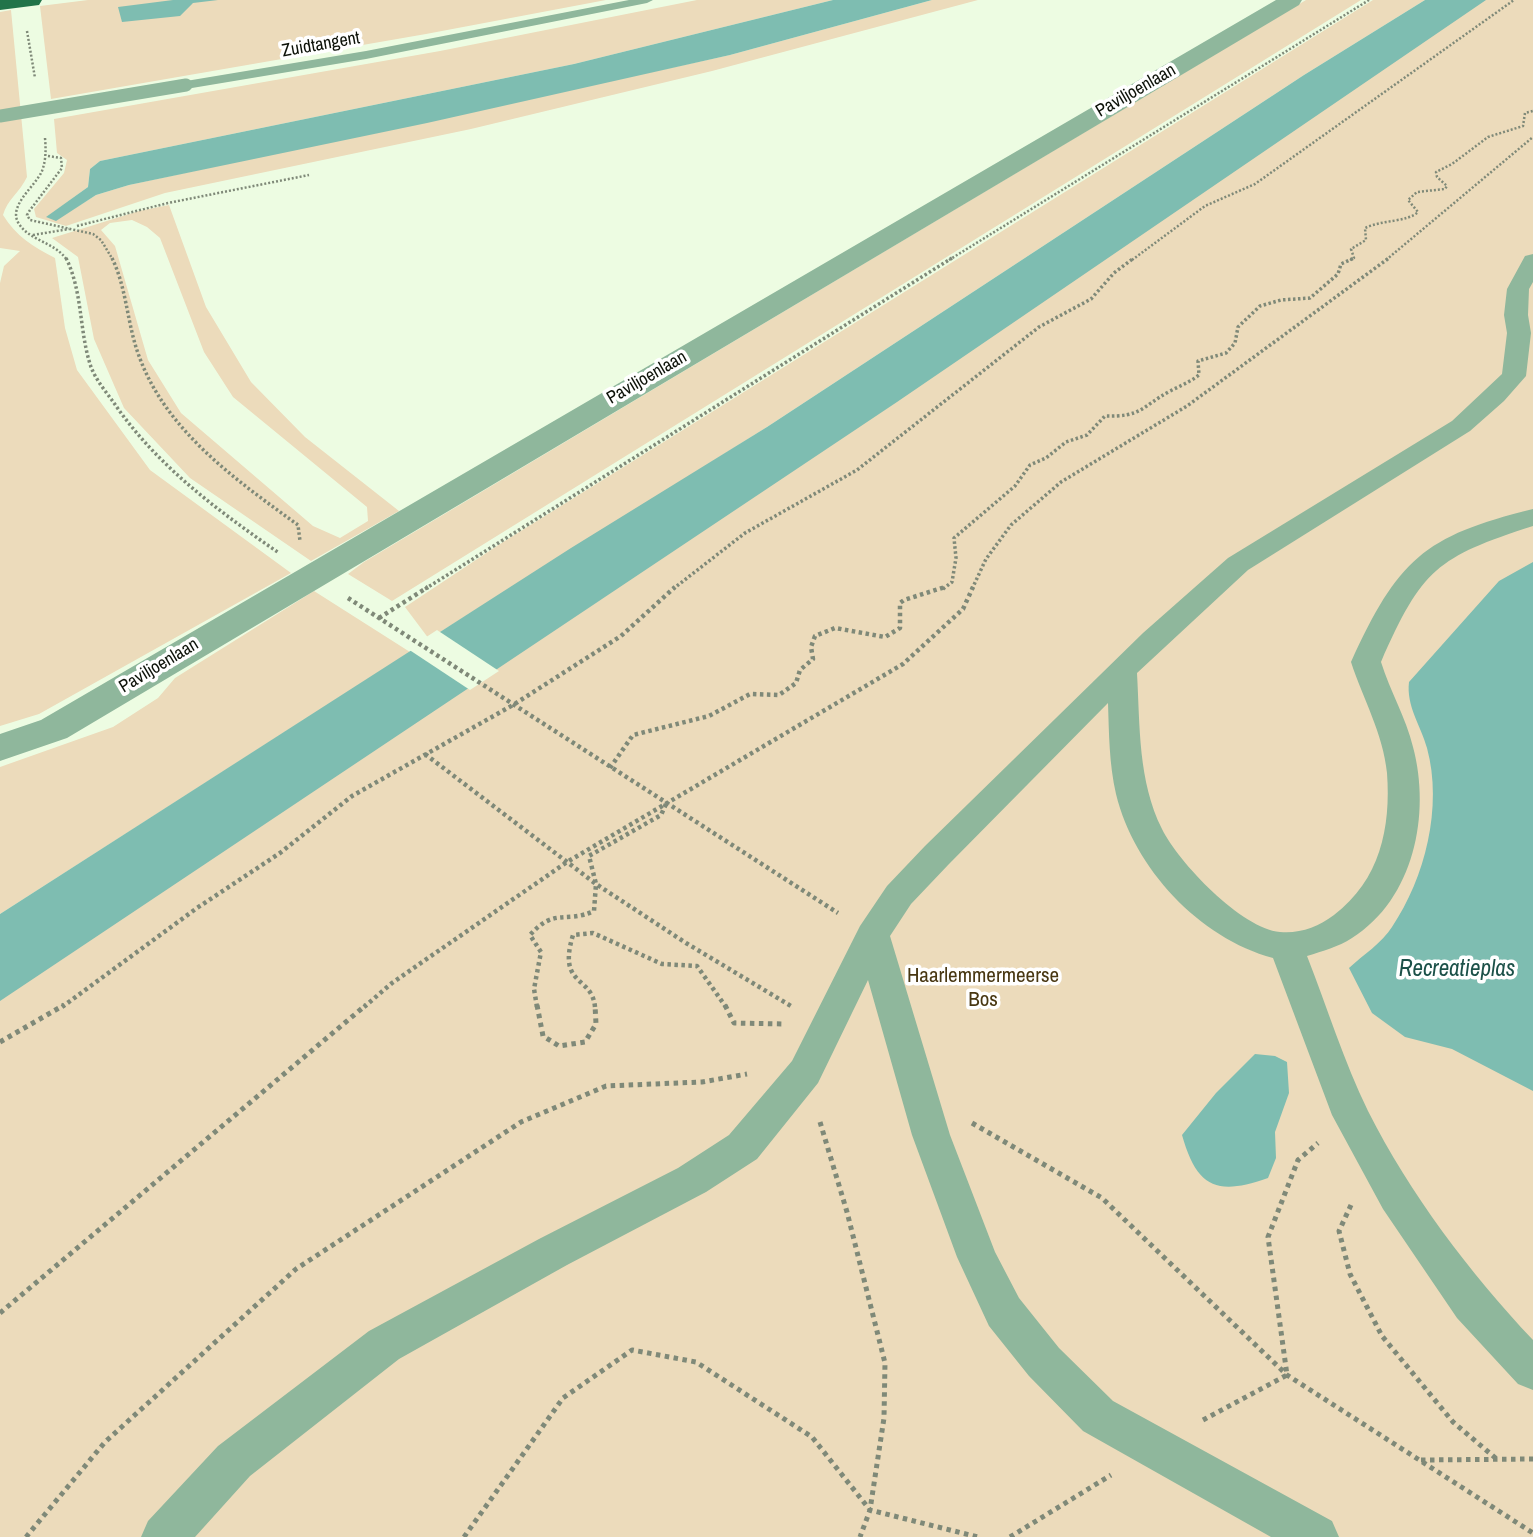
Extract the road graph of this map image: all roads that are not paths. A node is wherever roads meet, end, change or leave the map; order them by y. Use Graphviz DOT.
graph roads {
  1 [pos="31,0"];
  2 [pos="647,0"];
  3 [pos="1291,0"];
  4 [pos="0,4"];
  5 [pos="0,116"];
  6 [pos="1533,261"];
  7 [pos="1533,517"];
  8 [pos="1122,672"];
  9 [pos="0,748"];
  10 [pos="872,935"];
  11 [pos="1286,946"];
  12 [pos="1533,1370"];
  13 [pos="164,1537"];
  14 [pos="1316,1537"];
  1 -- 4 [label="highway"];
  2 -- 5 [label="lane, Zuidtangent, bridge"];
  3 -- 9 [label="street, Paviljoenlaan"];
  6 -- 8 [label="street"];
  7 -- 11 [label="street"];
  8 -- 10 [label="street"];
  8 -- 11 [label="street"];
  10 -- 13 [label="street"];
  10 -- 14 [label="street"];
  11 -- 12 [label="street"];
}
